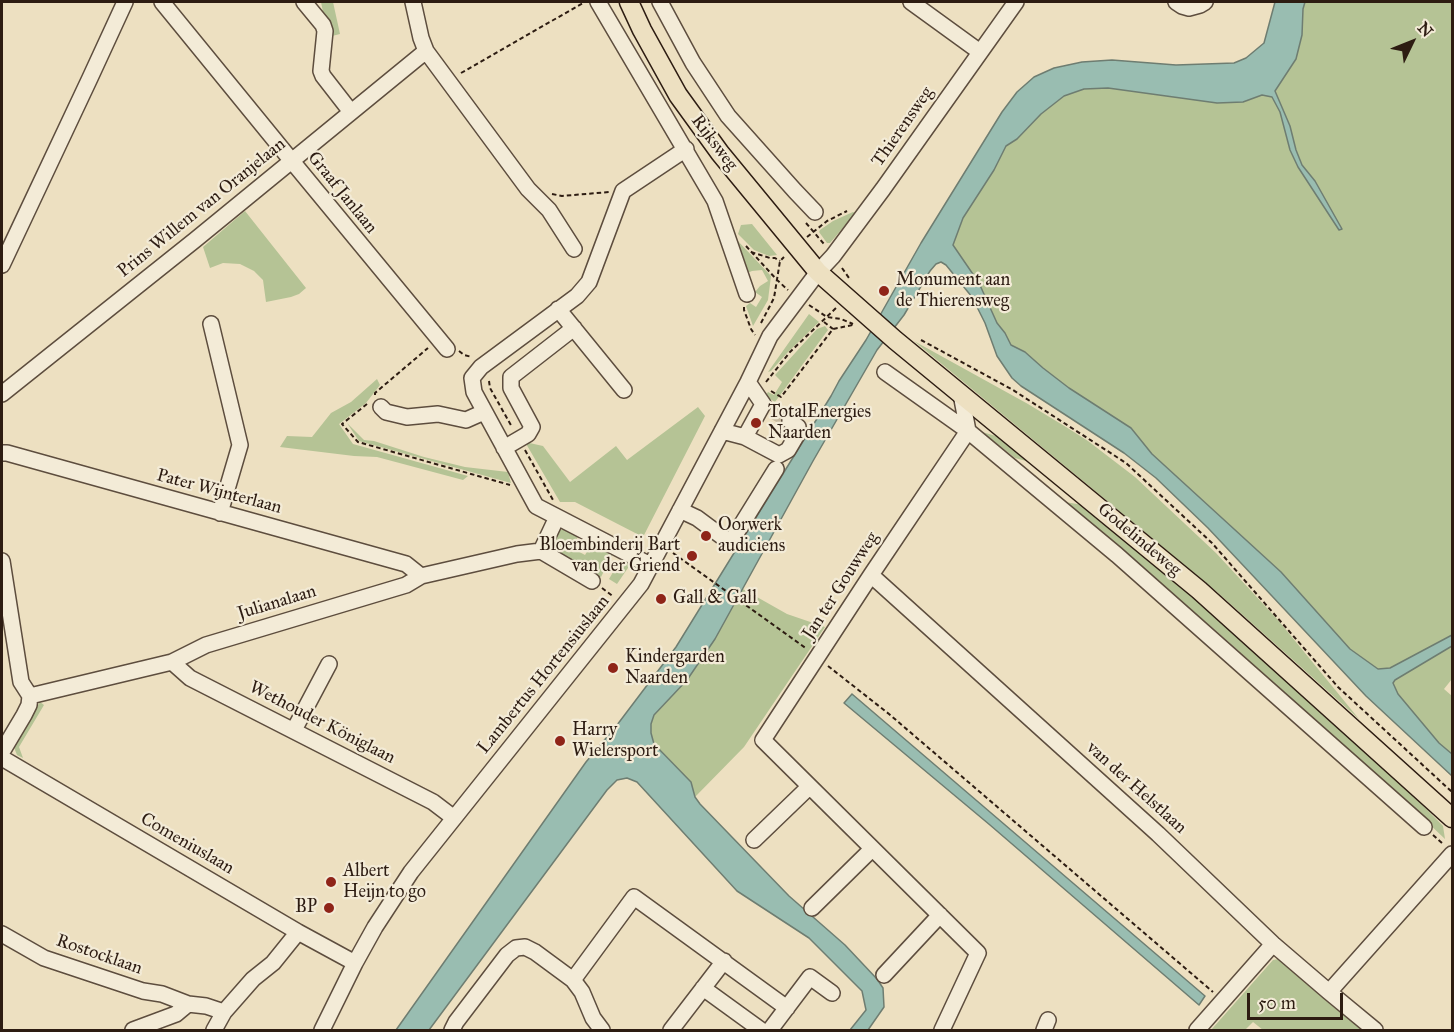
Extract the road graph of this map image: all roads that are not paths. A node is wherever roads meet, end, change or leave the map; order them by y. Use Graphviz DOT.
graph roads {
  1 [pos="125,2"];
  2 [pos="162,2"];
  3 [pos="304,2"];
  4 [pos="413,2"];
  5 [pos="598,2"];
  6 [pos="629,2"];
  7 [pos="660,2"];
  8 [pos="911,2"];
  9 [pos="1016,2"];
  10 [pos="1176,2"];
  11 [pos="1205,2"];
  12 [pos="426,51"];
  13 [pos="980,52"];
  14 [pos="351,112"];
  15 [pos="686,149"];
  16 [pos="291,160"];
  17 [pos="815,212"];
  18 [pos="574,249"];
  19 [pos="2,265"];
  20 [pos="818,272"];
  21 [pos="747,294"];
  22 [pos="558,309"];
  23 [pos="211,324"];
  24 [pos="574,328"];
  25 [pos="448,351"];
  26 [pos="885,372"];
  27 [pos="756,384"];
  28 [pos="624,390"];
  29 [pos="2,394"];
  30 [pos="961,394"];
  31 [pos="381,406"];
  32 [pos="484,412"];
  33 [pos="790,422"];
  34 [pos="722,431"];
  35 [pos="968,431"];
  36 [pos="745,437"];
  37 [pos="504,448"];
  38 [pos="2,453"];
  39 [pos="777,462"];
  40 [pos="680,510"];
  41 [pos="220,513"];
  42 [pos="557,517"];
  43 [pos="541,551"];
  44 [pos="2,561"];
  45 [pos="652,566"];
  46 [pos="871,575"];
  47 [pos="421,576"];
  48 [pos="592,581"];
  49 [pos="172,662"];
  50 [pos="329,664"];
  51 [pos="30,696"];
  52 [pos="294,730"];
  53 [pos="2,752"];
  54 [pos="2,758"];
  55 [pos="809,787"];
  56 [pos="454,818"];
  57 [pos="1452,818"];
  58 [pos="1424,827"];
  59 [pos="754,840"];
  60 [pos="872,849"];
  61 [pos="1449,850"];
  62 [pos="812,908"];
  63 [pos="940,915"];
  64 [pos="297,932"];
  65 [pos="2,934"];
  66 [pos="1273,944"];
  67 [pos="724,961"];
  68 [pos="355,963"];
  69 [pos="884,975"];
  70 [pos="573,980"];
  71 [pos="703,988"];
  72 [pos="832,993"];
  73 [pos="1329,993"];
  74 [pos="781,1003"];
  75 [pos="188,1004"];
  76 [pos="224,1012"];
  77 [pos="133,1030"];
  78 [pos="214,1030"];
  79 [pos="322,1030"];
  80 [pos="452,1030"];
  81 [pos="602,1030"];
  82 [pos="671,1030"];
  83 [pos="761,1030"];
  84 [pos="770,1030"];
  85 [pos="942,1030"];
  86 [pos="1197,1030"];
  87 [pos="1375,1030"];
  1 -- 19 [label="street"];
  2 -- 16 [label="street, Graaf Janlaan"];
  3 -- 14 [label="street"];
  4 -- 12 [label="street"];
  5 -- 15 [label="street, Rijksweg"];
  6 -- 20 [label="main road, Rijksweg"];
  7 -- 17 [label="street, Rijksweg"];
  8 -- 13 [label="street"];
  9 -- 13 [label="street, Thierensweg"];
  10 -- 11 [label="street"];
  12 -- 14 [label="street, Prins Willem van Oranjelaan"];
  12 -- 18 [label="street"];
  13 -- 20 [label="street, Thierensweg"];
  14 -- 16 [label="street, Prins Willem van Oranjelaan"];
  15 -- 21 [label="street, Rijksweg"];
  15 -- 22 [label="street"];
  16 -- 25 [label="street, Graaf Janlaan"];
  16 -- 29 [label="street, Prins Willem van Oranjelaan"];
  20 -- 27 [label="street, Lambertus Hortensiuslaan"];
  20 -- 30 [label="main road, Godelindeweg"];
  22 -- 24 [label="street"];
  22 -- 32 [label="street"];
  23 -- 41 [label="street"];
  24 -- 28 [label="street"];
  24 -- 37 [label="street"];
  26 -- 35 [label="street, Godelindeweg"];
  27 -- 34 [label="street, Lambertus Hortensiuslaan"];
  27 -- 36 [label="street"];
  30 -- 35 [label="street"];
  30 -- 57 [label="main road, Godelindeweg"];
  31 -- 32 [label="street"];
  32 -- 37 [label="street"];
  33 -- 39 [label="street"];
  34 -- 36 [label="street"];
  34 -- 40 [label="street, Lambertus Hortensiuslaan"];
  35 -- 46 [label="street, Jan ter Gouwweg"];
  35 -- 58 [label="street, Godelindeweg"];
  36 -- 39 [label="street"];
  37 -- 42 [label="street"];
  38 -- 41 [label="street, Pater Wijnterlaan"];
  39 -- 40 [label="street"];
  40 -- 45 [label="street, Lambertus Hortensiuslaan"];
  41 -- 47 [label="street, Pater Wijnterlaan"];
  42 -- 43 [label="street"];
  42 -- 45 [label="street"];
  43 -- 47 [label="street, Julianalaan"];
  43 -- 48 [label="street"];
  44 -- 51 [label="street"];
  45 -- 56 [label="street, Lambertus Hortensiuslaan"];
  46 -- 55 [label="street, Jan ter Gouwweg"];
  46 -- 66 [label="street, van der Helstlaan"];
  47 -- 49 [label="street, Julianalaan"];
  49 -- 51 [label="street, Julianalaan"];
  49 -- 52 [label="street, Wethouder Königlaan"];
  50 -- 52 [label="street"];
  51 -- 53 [label="street"];
  52 -- 56 [label="street, Wethouder Königlaan"];
  54 -- 64 [label="street, Comeniuslaan"];
  55 -- 59 [label="street"];
  55 -- 60 [label="street, Jan ter Gouwweg"];
  56 -- 68 [label="street, Lambertus Hortensiuslaan"];
  60 -- 62 [label="street"];
  60 -- 63 [label="street, Jan ter Gouwweg"];
  61 -- 73 [label="street"];
  63 -- 69 [label="street"];
  63 -- 85 [label="street, Jan ter Gouwweg"];
  64 -- 68 [label="street, Comeniuslaan"];
  64 -- 76 [label="street"];
  65 -- 75 [label="street, Rostocklaan"];
  66 -- 73 [label="street, van der Helstlaan"];
  66 -- 86 [label="street"];
  67 -- 70 [label="street"];
  67 -- 71 [label="street"];
  67 -- 74 [label="street"];
  68 -- 79 [label="street, Lambertus Hortensiuslaan"];
  70 -- 80 [label="street"];
  70 -- 81 [label="street"];
  71 -- 82 [label="street"];
  71 -- 83 [label="street"];
  72 -- 74 [label="street"];
  73 -- 87 [label="street, van der Helstlaan"];
  74 -- 84 [label="street"];
  75 -- 76 [label="street, Rostocklaan"];
  75 -- 77 [label="street"];
  76 -- 78 [label="street"];
}
